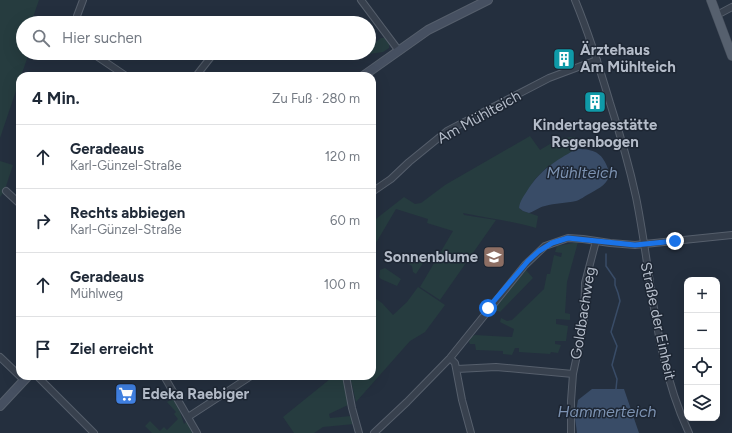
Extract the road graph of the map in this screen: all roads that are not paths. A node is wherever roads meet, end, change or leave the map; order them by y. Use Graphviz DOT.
graph roads {
  1 [pos="83,0"];
  2 [pos="361,0"];
  3 [pos="488,0"];
  4 [pos="576,0"];
  5 [pos="711,0"];
  6 [pos="732,7"];
  7 [pos="717,15"];
  8 [pos="77,16"];
  9 [pos="373,16"];
  10 [pos="376,20"];
  11 [pos="399,51"];
  12 [pos="732,56"];
  13 [pos="102,60"];
  14 [pos="209,60"];
  15 [pos="597,60"];
  16 [pos="120,72"];
  17 [pos="199,72"];
  18 [pos="369,72"];
  19 [pos="376,189"];
  20 [pos="6,191"];
  21 [pos="16,200"];
  22 [pos="732,235"];
  23 [pos="596,241"];
  24 [pos="643,245"];
  25 [pos="0,357"];
  26 [pos="450,358"];
  27 [pos="457,369"];
  28 [pos="16,370"];
  29 [pos="573,374"];
  30 [pos="24,380"];
  31 [pos="41,380"];
  32 [pos="166,380"];
  33 [pos="245,380"];
  34 [pos="347,380"];
  35 [pos="0,406"];
  36 [pos="188,417"];
  37 [pos="94,433"];
  38 [pos="197,433"];
  39 [pos="359,433"];
  40 [pos="374,433"];
  41 [pos="471,433"];
  42 [pos="571,433"];
  43 [pos="689,433"];
  1 -- 8 [label="street"];
  2 -- 9 [label="street"];
  3 -- 11 [label="street"];
  4 -- 15 [label="street, Straße der Einheit"];
  5 -- 7 [label="main road"];
  6 -- 7 [label="street"];
  7 -- 12 [label="main road"];
  10 -- 11 [label="street"];
  11 -- 18 [label="street"];
  13 -- 16 [label="street"];
  14 -- 17 [label="street"];
  15 -- 19 [label="street, Am Mühlteich"];
  15 -- 24 [label="street, Straße der Einheit"];
  20 -- 21 [label="street"];
  22 -- 24 [label="street"];
  23 -- 24 [label="street"];
  23 -- 26 [label="street"];
  23 -- 29 [label="street, Goldbachweg"];
  24 -- 43 [label="street, Straße der Einheit"];
  25 -- 28 [label="street"];
  26 -- 27 [label="street"];
  26 -- 40 [label="street"];
  27 -- 29 [label="street"];
  27 -- 41 [label="street"];
  29 -- 42 [label="street, Goldbachweg"];
  30 -- 35 [label="street"];
  31 -- 37 [label="street"];
  32 -- 36 [label="street"];
  33 -- 36 [label="street"];
  34 -- 39 [label="street"];
  36 -- 38 [label="street"];
}
